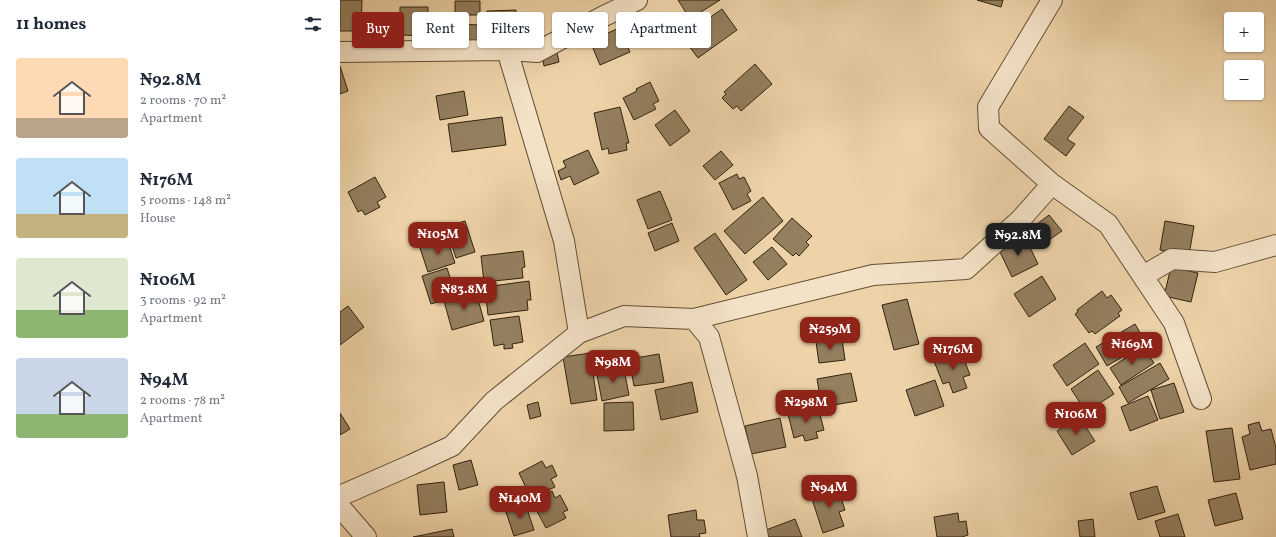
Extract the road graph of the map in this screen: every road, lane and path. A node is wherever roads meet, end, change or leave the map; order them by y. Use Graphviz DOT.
graph roads {
  1 [pos="637,0"];
  2 [pos="1052,0"];
  3 [pos="507,50"];
  4 [pos="340,52"];
  5 [pos="1052,184"];
  6 [pos="1276,245"];
  7 [pos="1143,276"];
  8 [pos="694,319"];
  9 [pos="579,333"];
  10 [pos="1201,399"];
  11 [pos="340,496"];
  12 [pos="340,507"];
  13 [pos="366,537"];
  14 [pos="758,537"];
  1 -- 3 [label="street"];
  2 -- 5 [label="street"];
  3 -- 4 [label="street"];
  3 -- 9 [label="street"];
  5 -- 7 [label="street"];
  5 -- 8 [label="street"];
  6 -- 7 [label="street"];
  7 -- 10 [label="street"];
  8 -- 9 [label="street"];
  8 -- 14 [label="street"];
  9 -- 11 [label="street"];
  12 -- 13 [label="street"];
}
